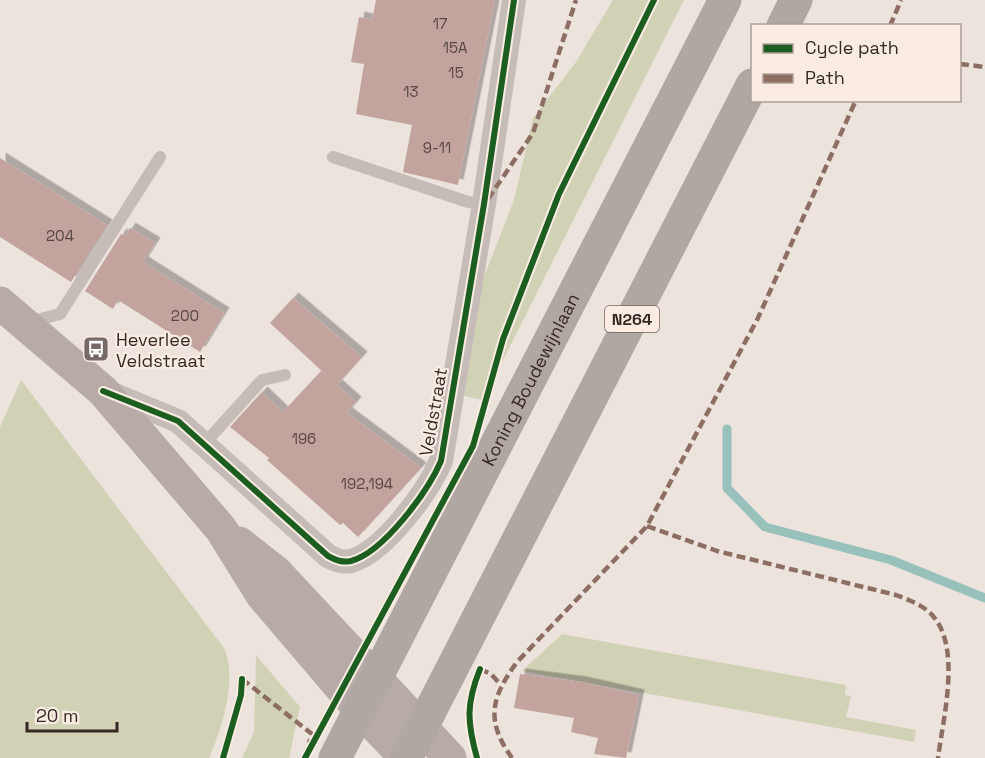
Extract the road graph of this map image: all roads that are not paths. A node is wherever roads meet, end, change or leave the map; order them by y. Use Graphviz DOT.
graph roads {
  1 [pos="514,0"];
  2 [pos="725,0"];
  3 [pos="796,0"];
  4 [pos="784,24"];
  5 [pos="751,89"];
  6 [pos="333,157"];
  7 [pos="160,158"];
  8 [pos="484,204"];
  9 [pos="11,313"];
  10 [pos="285,375"];
  11 [pos="103,391"];
  12 [pos="205,443"];
  13 [pos="222,529"];
  14 [pos="376,679"];
  15 [pos="360,710"];
  16 [pos="422,727"];
  17 [pos="335,758"];
  18 [pos="406,758"];
  19 [pos="450,758"];
  1 -- 8 [label="street, Veldstraat"];
  2 -- 14 [label="highway, Koning Boudewijnlaan"];
  3 -- 4 [label="highway"];
  5 -- 16 [label="highway, N264"];
  6 -- 8 [label="lane"];
  7 -- 9 [label="lane"];
  8 -- 12 [label="street, Veldstraat"];
  9 -- 11 [label="main road"];
  10 -- 12 [label="lane"];
  11 -- 12 [label="street, Veldstraat"];
  11 -- 13 [label="main road"];
  13 -- 14 [label="main road"];
  13 -- 15 [label="main road"];
  14 -- 15 [label="highway, Koning Boudewijnlaan"];
  14 -- 16 [label="main road"];
  15 -- 17 [label="highway, Koning Boudewijnlaan"];
  15 -- 18 [label="main road"];
  16 -- 18 [label="highway, N264"];
  16 -- 19 [label="main road"];
}
